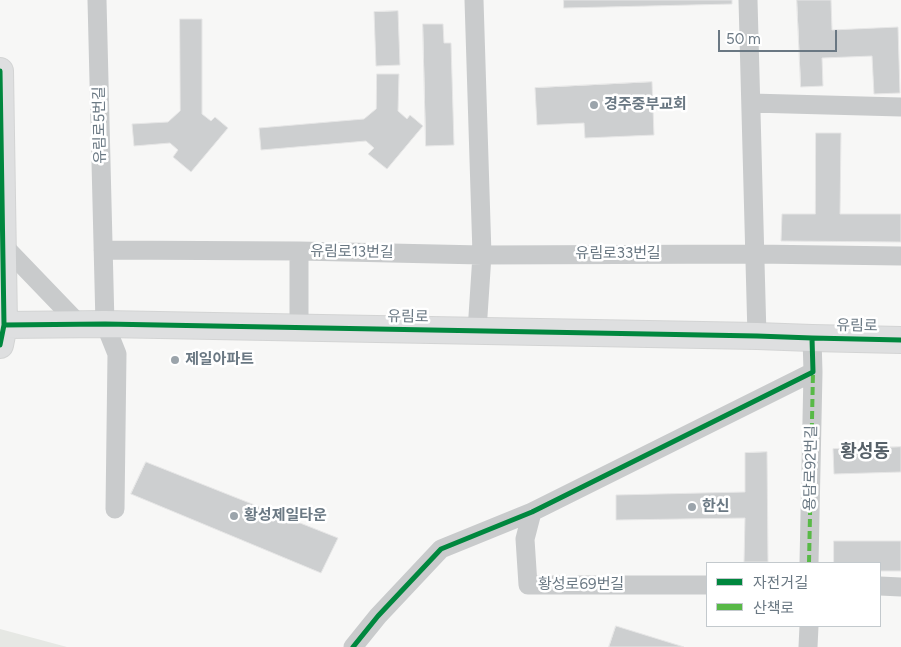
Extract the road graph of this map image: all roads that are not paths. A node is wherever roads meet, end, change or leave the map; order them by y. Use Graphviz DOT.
graph roads {
  1 [pos="97,0"];
  2 [pos="474,0"];
  3 [pos="748,0"];
  4 [pos="0,71"];
  5 [pos="751,103"];
  6 [pos="901,108"];
  7 [pos="3,245"];
  8 [pos="103,250"];
  9 [pos="299,251"];
  10 [pos="755,254"];
  11 [pos="482,255"];
  12 [pos="901,256"];
  13 [pos="79,324"];
  14 [pos="105,324"];
  15 [pos="299,327"];
  16 [pos="478,330"];
  17 [pos="2,335"];
  18 [pos="757,336"];
  19 [pos="812,338"];
  20 [pos="901,340"];
  21 [pos="813,372"];
  22 [pos="116,509"];
  23 [pos="532,512"];
  24 [pos="809,562"];
  25 [pos="706,585"];
  26 [pos="881,586"];
  27 [pos="901,586"];
  28 [pos="808,627"];
  29 [pos="353,647"];
  30 [pos="808,647"];
  1 -- 8 [label="street, 유림로5번길"];
  2 -- 11 [label="street"];
  3 -- 5 [label="street"];
  4 -- 7 [label="street"];
  5 -- 6 [label="street"];
  5 -- 10 [label="street"];
  7 -- 13 [label="street"];
  7 -- 17 [label="street"];
  8 -- 9 [label="street"];
  8 -- 14 [label="street, 유림로5번길"];
  9 -- 11 [label="street, 유림로13번길"];
  9 -- 15 [label="street, 유림로13번길"];
  10 -- 11 [label="street, 유림로33번길"];
  10 -- 12 [label="street, 유림로33번길"];
  10 -- 18 [label="street"];
  11 -- 16 [label="street"];
  13 -- 14 [label="street, 유림로"];
  13 -- 17 [label="street, 유림로"];
  14 -- 15 [label="street, 유림로"];
  14 -- 22 [label="street"];
  15 -- 16 [label="street, 유림로"];
  16 -- 18 [label="street, 유림로"];
  18 -- 19 [label="street, 유림로"];
  19 -- 20 [label="street, 유림로"];
  19 -- 21 [label="street"];
  21 -- 23 [label="street"];
  21 -- 24 [label="street, 용담로92번길"];
  23 -- 25 [label="street, 황성로69번길"];
  23 -- 29 [label="street"];
  26 -- 27 [label="street"];
  28 -- 30 [label="street"];
}
